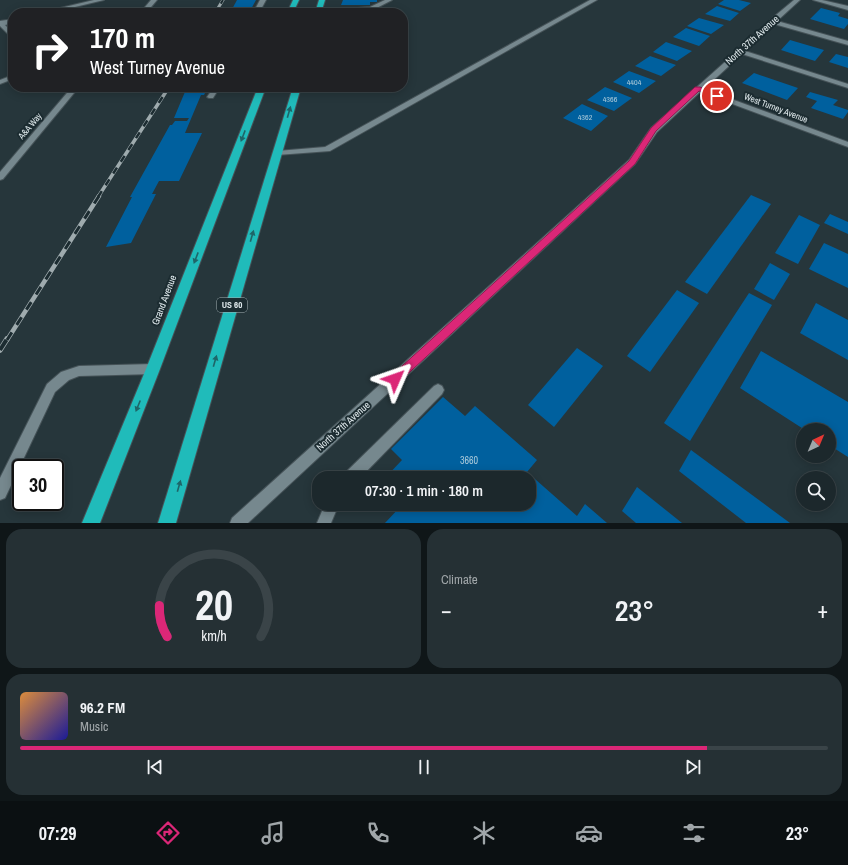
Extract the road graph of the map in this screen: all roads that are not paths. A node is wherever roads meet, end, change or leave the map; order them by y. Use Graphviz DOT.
graph roads {
  1 [pos="101,0"];
  2 [pos="154,0"];
  3 [pos="389,0"];
  4 [pos="594,0"];
  5 [pos="797,0"];
  6 [pos="816,0"];
  7 [pos="65,8"];
  8 [pos="147,8"];
  9 [pos="375,8"];
  10 [pos="848,8"];
  11 [pos="772,21"];
  12 [pos="848,43"];
  13 [pos="740,51"];
  14 [pos="848,86"];
  15 [pos="698,89"];
  16 [pos="72,92"];
  17 [pos="214,92"];
  18 [pos="260,92"];
  19 [pos="295,92"];
  20 [pos="211,97"];
  21 [pos="848,145"];
  22 [pos="277,153"];
  23 [pos="0,177"];
  24 [pos="153,370"];
  25 [pos="438,390"];
  26 [pos="357,471"];
  27 [pos="0,493"];
  28 [pos="329,511"];
  29 [pos="91,523"];
  30 [pos="168,523"];
  31 [pos="237,523"];
  32 [pos="324,523"];
  1 -- 7 [label="street"];
  2 -- 8 [label="street"];
  3 -- 9 [label="street"];
  4 -- 22 [label="street"];
  5 -- 11 [label="street, North 37th Avenue"];
  6 -- 10 [label="street"];
  11 -- 12 [label="street"];
  11 -- 13 [label="street, North 37th Avenue"];
  13 -- 14 [label="street"];
  13 -- 15 [label="street, North 37th Avenue"];
  15 -- 21 [label="street, West Turney Avenue"];
  15 -- 31 [label="street, North 37th Avenue"];
  16 -- 23 [label="street, A&A Way"];
  17 -- 20 [label="street"];
  18 -- 24 [label="highway, Grand Avenue, one-way"];
  22 -- 19 [label="highway, US 60, one-way"];
  30 -- 22 [label="highway, US 60, one-way"];
  24 -- 27 [label="street"];
  24 -- 29 [label="highway, Grand Avenue, one-way"];
  25 -- 26 [label="street"];
  28 -- 32 [label="street"];
}
